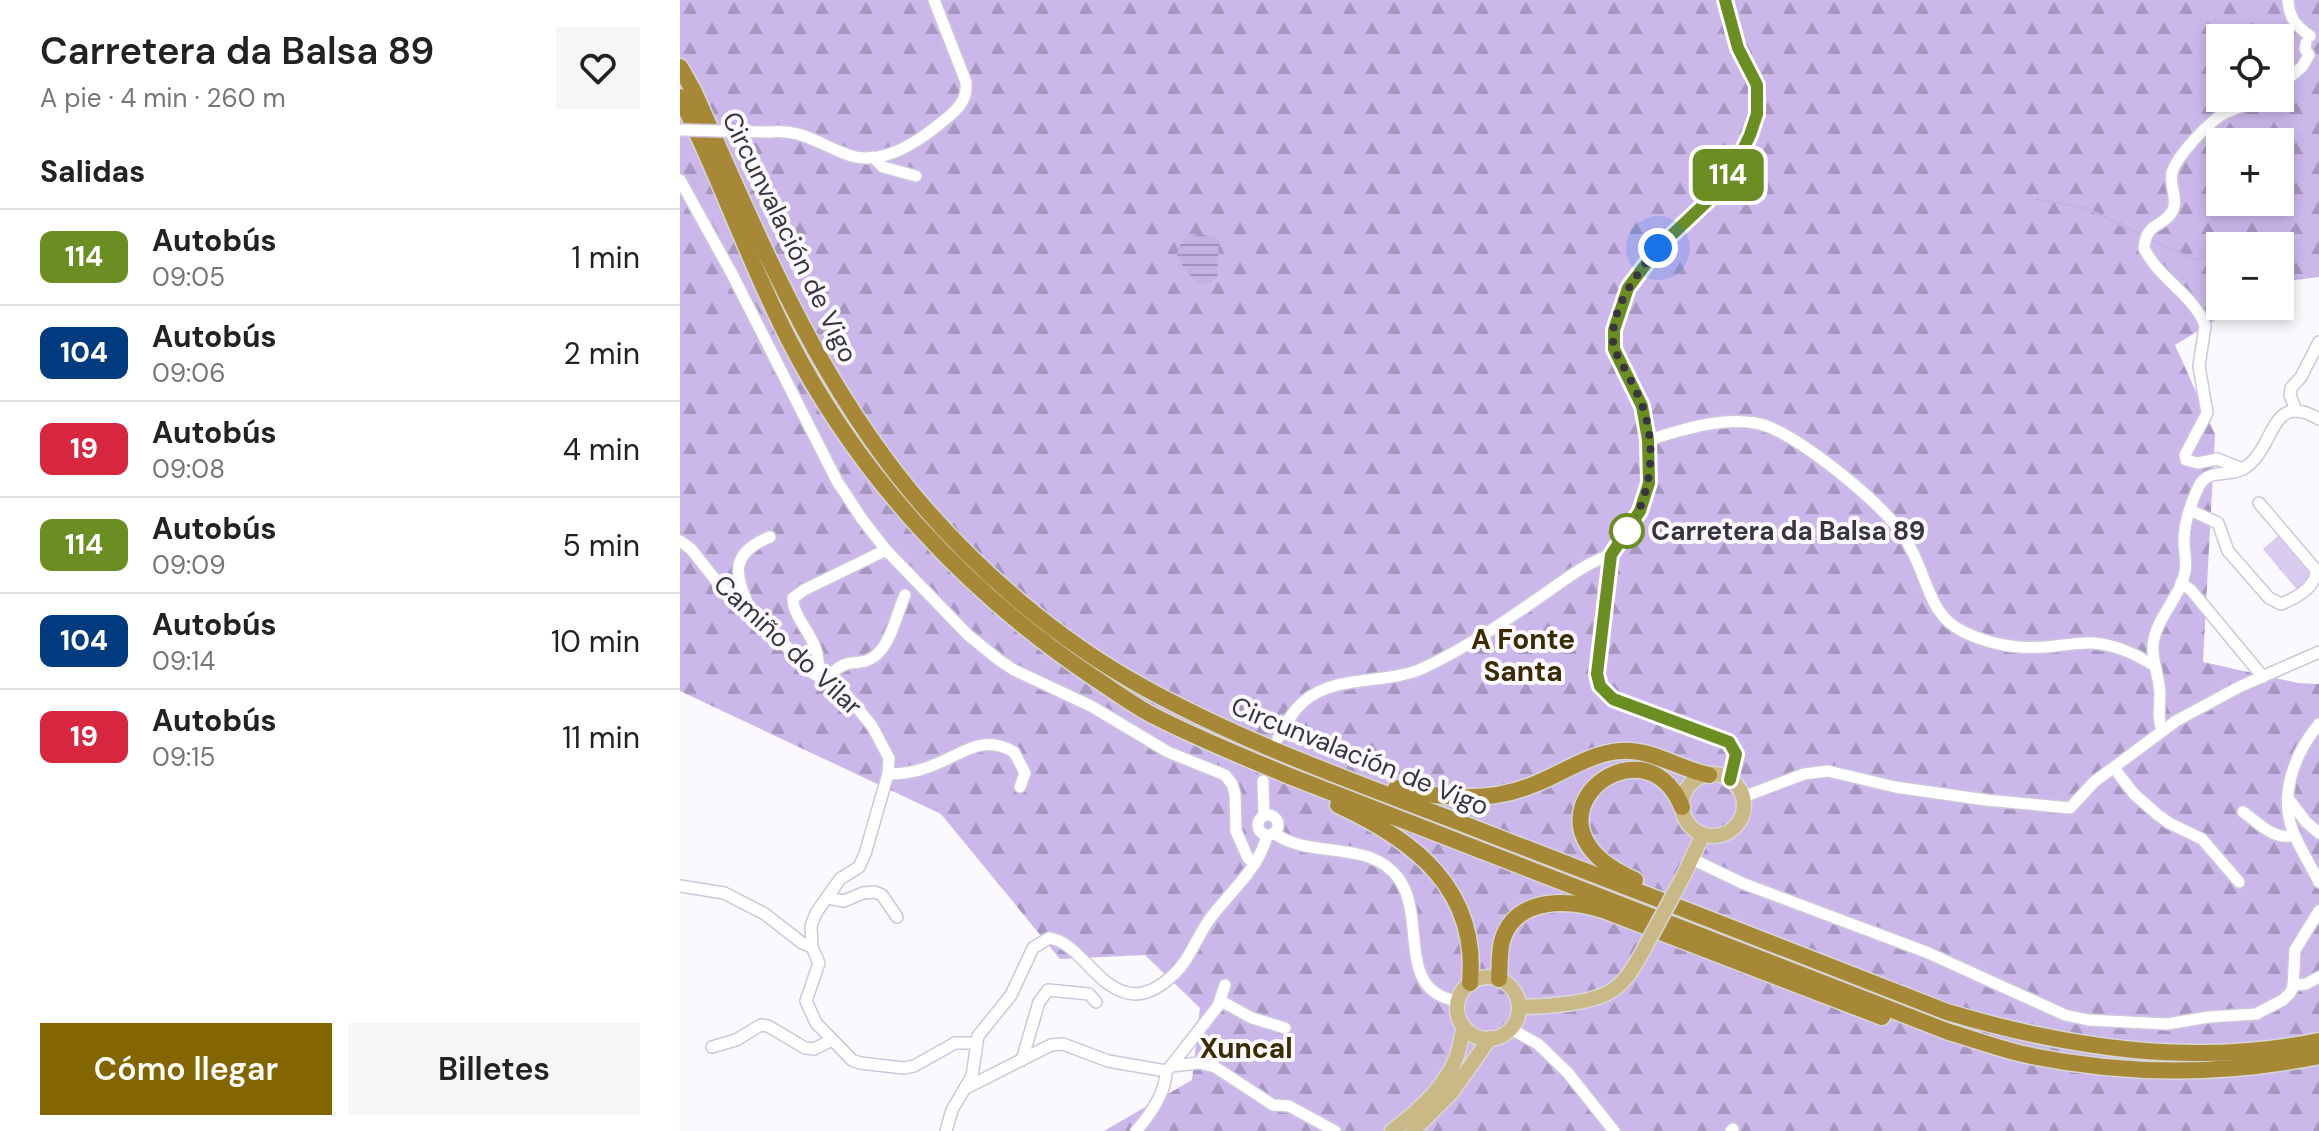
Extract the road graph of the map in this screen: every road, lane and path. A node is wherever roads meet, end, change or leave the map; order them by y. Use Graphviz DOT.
graph roads {
  1 [pos="934,0"];
  2 [pos="1725,0"];
  3 [pos="2288,0"];
  4 [pos="680,67"];
  5 [pos="2294,74"];
  6 [pos="680,97"];
  7 [pos="2232,112"];
  8 [pos="680,130"];
  9 [pos="873,157"];
  10 [pos="916,176"];
  11 [pos="680,180"];
  12 [pos="2319,342"];
  13 [pos="2296,411"];
  14 [pos="2319,419"];
  15 [pos="1648,440"];
  16 [pos="2243,469"];
  17 [pos="2259,503"];
  18 [pos="2190,510"];
  19 [pos="770,537"];
  20 [pos="680,541"];
  21 [pos="886,550"];
  22 [pos="1611,555"];
  23 [pos="2181,583"];
  24 [pos="905,595"];
  25 [pos="745,609"];
  26 [pos="2319,652"];
  27 [pos="2155,666"];
  28 [pos="822,677"];
  29 [pos="2263,677"];
  30 [pos="2319,724"];
  31 [pos="2162,730"];
  32 [pos="1278,738"];
  33 [pos="1215,745"];
  34 [pos="2114,768"];
  35 [pos="888,774"];
  36 [pos="1709,775"];
  37 [pos="1730,780"];
  38 [pos="1263,781"];
  39 [pos="1363,784"];
  40 [pos="1020,787"];
  41 [pos="1743,797"];
  42 [pos="2288,798"];
  43 [pos="1682,807"];
  44 [pos="2243,812"];
  45 [pos="2319,833"];
  46 [pos="1271,834"];
  47 [pos="1703,834"];
  48 [pos="2294,835"];
  49 [pos="1692,859"];
  50 [pos="1255,864"];
  51 [pos="2239,882"];
  52 [pos="2319,882"];
  53 [pos="680,886"];
  54 [pos="828,898"];
  55 [pos="2319,911"];
  56 [pos="897,917"];
  57 [pos="1759,939"];
  58 [pos="812,947"];
  59 [pos="2319,977"];
  60 [pos="1499,979"];
  61 [pos="1470,983"];
  62 [pos="1225,985"];
  63 [pos="2293,985"];
  64 [pos="1221,1001"];
  65 [pos="1458,1001"];
  66 [pos="1096,1002"];
  67 [pos="1519,1007"];
  68 [pos="1464,1027"];
  69 [pos="1285,1028"];
  70 [pos="1511,1029"];
  71 [pos="1490,1038"];
  72 [pos="832,1040"];
  73 [pos="2319,1041"];
  74 [pos="976,1043"];
  75 [pos="712,1047"];
  76 [pos="2029,1056"];
  77 [pos="2319,1056"];
  78 [pos="1022,1060"];
  79 [pos="1168,1069"];
  80 [pos="965,1088"];
  81 [pos="946,1131"];
  82 [pos="1136,1131"];
  83 [pos="1335,1131"];
  84 [pos="1392,1131"];
  85 [pos="1413,1131"];
  86 [pos="1614,1131"];
  1 -- 9 [label="street"];
  2 -- 15 [label="street"];
  3 -- 5 [label="street"];
  4 -- 39 [label="highway, Circunvalación de Vigo"];
  6 -- 33 [label="highway, Circunvalación de Vigo"];
  7 -- 16 [label="street"];
  8 -- 9 [label="street, bridge"];
  9 -- 10 [label="street"];
  11 -- 21 [label="street"];
  12 -- 13 [label="street"];
  13 -- 14 [label="street"];
  13 -- 16 [label="street"];
  15 -- 22 [label="street"];
  15 -- 27 [label="street"];
  16 -- 18 [label="street"];
  17 -- 18 [label="street"];
  18 -- 23 [label="street"];
  19 -- 25 [label="street"];
  20 -- 25 [label="street, Camiño do Vilar"];
  21 -- 28 [label="street"];
  21 -- 50 [label="street"];
  22 -- 32 [label="street"];
  22 -- 37 [label="street"];
  23 -- 27 [label="street"];
  23 -- 29 [label="street"];
  24 -- 28 [label="street"];
  25 -- 28 [label="street, Camiño do Vilar"];
  26 -- 29 [label="street"];
  27 -- 31 [label="street"];
  28 -- 35 [label="street, Camiño do Vilar"];
  29 -- 31 [label="street"];
  30 -- 42 [label="street"];
  31 -- 34 [label="street"];
  33 -- 61 [label="highway"];
  33 -- 76 [label="highway, Circunvalación de Vigo"];
  34 -- 41 [label="street"];
  34 -- 51 [label="street"];
  35 -- 40 [label="street"];
  35 -- 54 [label="street"];
  36 -- 37 [label="main road"];
  36 -- 39 [label="highway"];
  36 -- 43 [label="main road"];
  37 -- 41 [label="main road"];
  38 -- 46 [label="street"];
  39 -- 57 [label="highway, Circunvalación de Vigo"];
  41 -- 47 [label="main road"];
  42 -- 45 [label="street"];
  42 -- 48 [label="street"];
  43 -- 47 [label="main road"];
  43 -- 57 [label="highway"];
  44 -- 48 [label="street"];
  46 -- 50 [label="street"];
  46 -- 65 [label="street"];
  47 -- 49 [label="main road"];
  48 -- 52 [label="street"];
  49 -- 63 [label="street"];
  49 -- 67 [label="main road, bridge"];
  50 -- 74 [label="street"];
  53 -- 58 [label="street"];
  54 -- 56 [label="street"];
  54 -- 58 [label="street"];
  55 -- 63 [label="street"];
  57 -- 73 [label="highway, Circunvalación de Vigo"];
  58 -- 72 [label="street"];
  59 -- 63 [label="street"];
  60 -- 61 [label="main road"];
  60 -- 67 [label="main road"];
  60 -- 76 [label="highway"];
  61 -- 65 [label="main road"];
  62 -- 64 [label="street"];
  64 -- 69 [label="street"];
  64 -- 79 [label="street"];
  65 -- 68 [label="main road"];
  66 -- 78 [label="street"];
  67 -- 70 [label="main road"];
  68 -- 71 [label="main road"];
  68 -- 84 [label="main road"];
  70 -- 71 [label="main road"];
  70 -- 86 [label="street"];
  71 -- 85 [label="main road"];
  72 -- 74 [label="street"];
  72 -- 75 [label="street"];
  74 -- 80 [label="street"];
  76 -- 77 [label="highway, Circunvalación de Vigo"];
  78 -- 79 [label="street"];
  78 -- 80 [label="street"];
  79 -- 82 [label="street"];
  79 -- 83 [label="street"];
  80 -- 81 [label="street"];
}
